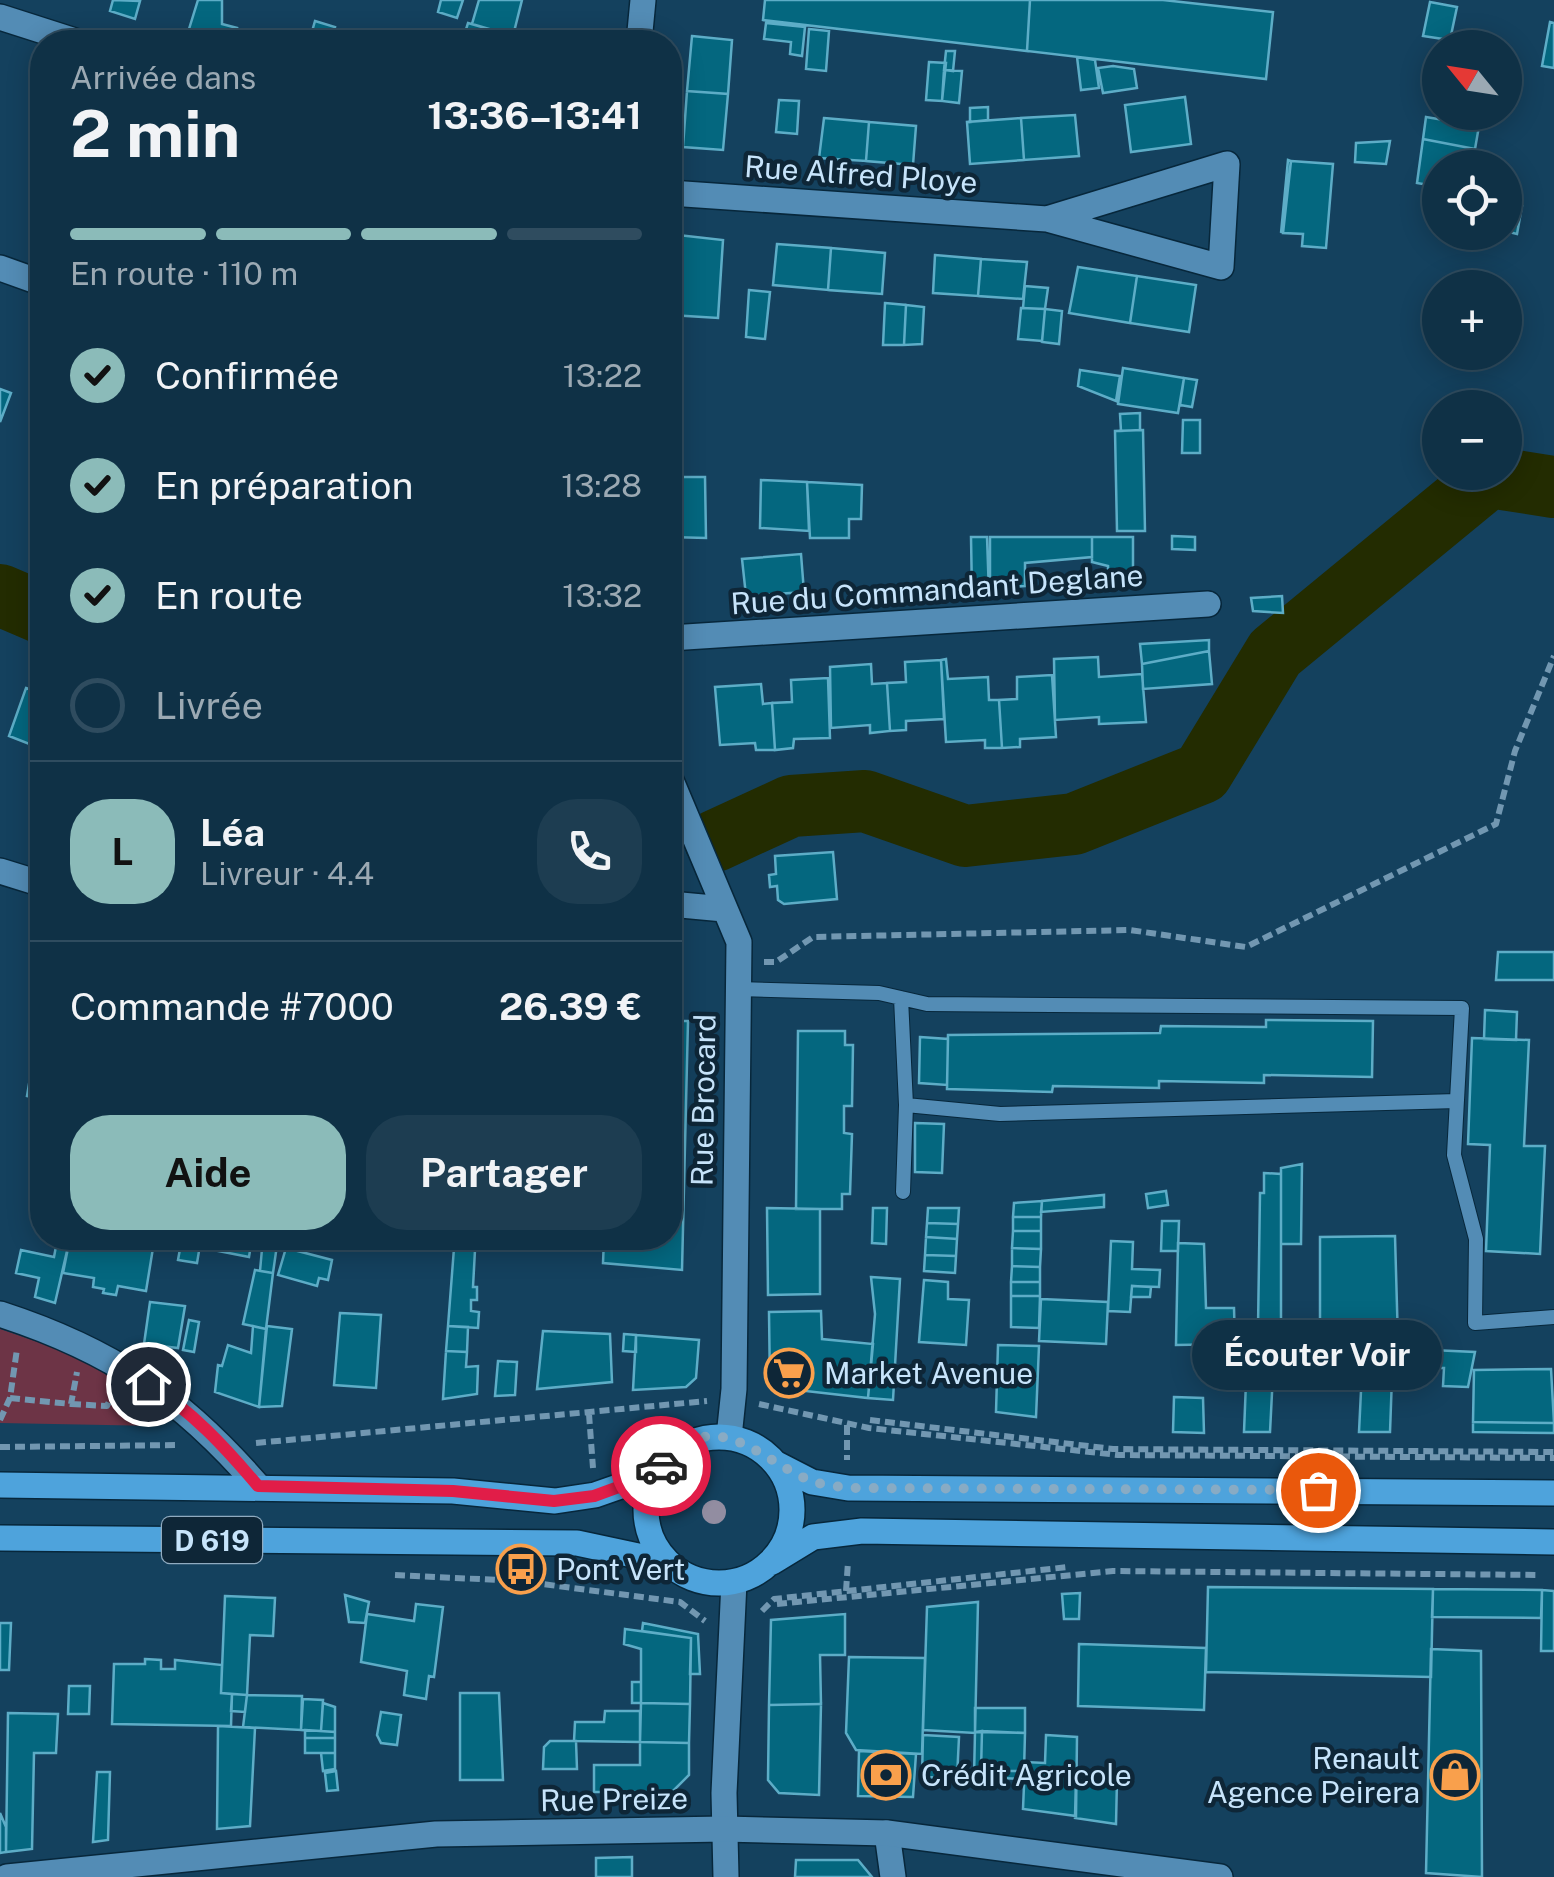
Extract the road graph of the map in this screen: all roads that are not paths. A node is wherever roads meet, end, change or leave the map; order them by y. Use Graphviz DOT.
graph roads {
  1 [pos="643,0"];
  2 [pos="0,18"];
  3 [pos="39,30"];
  4 [pos="640,30"];
  5 [pos="682,194"];
  6 [pos="1047,219"];
  7 [pos="0,268"];
  8 [pos="30,279"];
  9 [pos="1208,604"];
  10 [pos="682,637"];
  11 [pos="682,807"];
  12 [pos="0,871"];
  13 [pos="30,880"];
  14 [pos="682,905"];
  15 [pos="724,909"];
  16 [pos="738,989"];
  17 [pos="901,998"];
  18 [pos="1457,1101"];
  19 [pos="906,1105"];
  20 [pos="903,1192"];
  21 [pos="5,1316"];
  22 [pos="1554,1316"];
  23 [pos="728,1437"];
  24 [pos="775,1463"];
  25 [pos="654,1474"];
  26 [pos="0,1485"];
  27 [pos="258,1486"];
  28 [pos="1554,1493"];
  29 [pos="0,1538"];
  30 [pos="1554,1542"];
  31 [pos="666,1562"];
  32 [pos="772,1562"];
  33 [pos="734,1582"];
  34 [pos="724,1829"];
  35 [pos="887,1833"];
  36 [pos="1192,1875"];
  37 [pos="8,1877"];
  38 [pos="726,1877"];
  39 [pos="893,1877"];
  40 [pos="1220,1877"];
  1 -- 4 [label="street"];
  2 -- 3 [label="street"];
  5 -- 6 [label="street, Rue Alfred Ploye"];
  6 -- 6 [label="street, Rue Alfred Ploye"];
  7 -- 8 [label="street"];
  9 -- 10 [label="street, Rue du Commandant Deglane"];
  11 -- 15 [label="street, Rue Brocard"];
  12 -- 13 [label="street"];
  14 -- 15 [label="street"];
  15 -- 16 [label="street, Rue Brocard"];
  16 -- 17 [label="lane"];
  16 -- 23 [label="street, Rue Brocard"];
  17 -- 18 [label="lane"];
  17 -- 19 [label="lane"];
  18 -- 19 [label="lane"];
  18 -- 22 [label="lane"];
  19 -- 20 [label="lane"];
  21 -- 27 [label="street"];
  23 -- 24 [label="main road"];
  23 -- 25 [label="main road"];
  24 -- 28 [label="main road"];
  24 -- 32 [label="main road"];
  25 -- 27 [label="main road, D 619"];
  25 -- 31 [label="main road"];
  26 -- 27 [label="main road, D 619"];
  29 -- 31 [label="main road, D 619"];
  30 -- 32 [label="main road"];
  31 -- 33 [label="main road"];
  32 -- 33 [label="main road"];
  33 -- 34 [label="street"];
  34 -- 35 [label="street, Rue Preize"];
  34 -- 37 [label="street, Rue Preize"];
  34 -- 38 [label="street"];
  35 -- 36 [label="street, Rue Preize"];
  35 -- 39 [label="street"];
  36 -- 40 [label="street, Rue Preize"];
}
